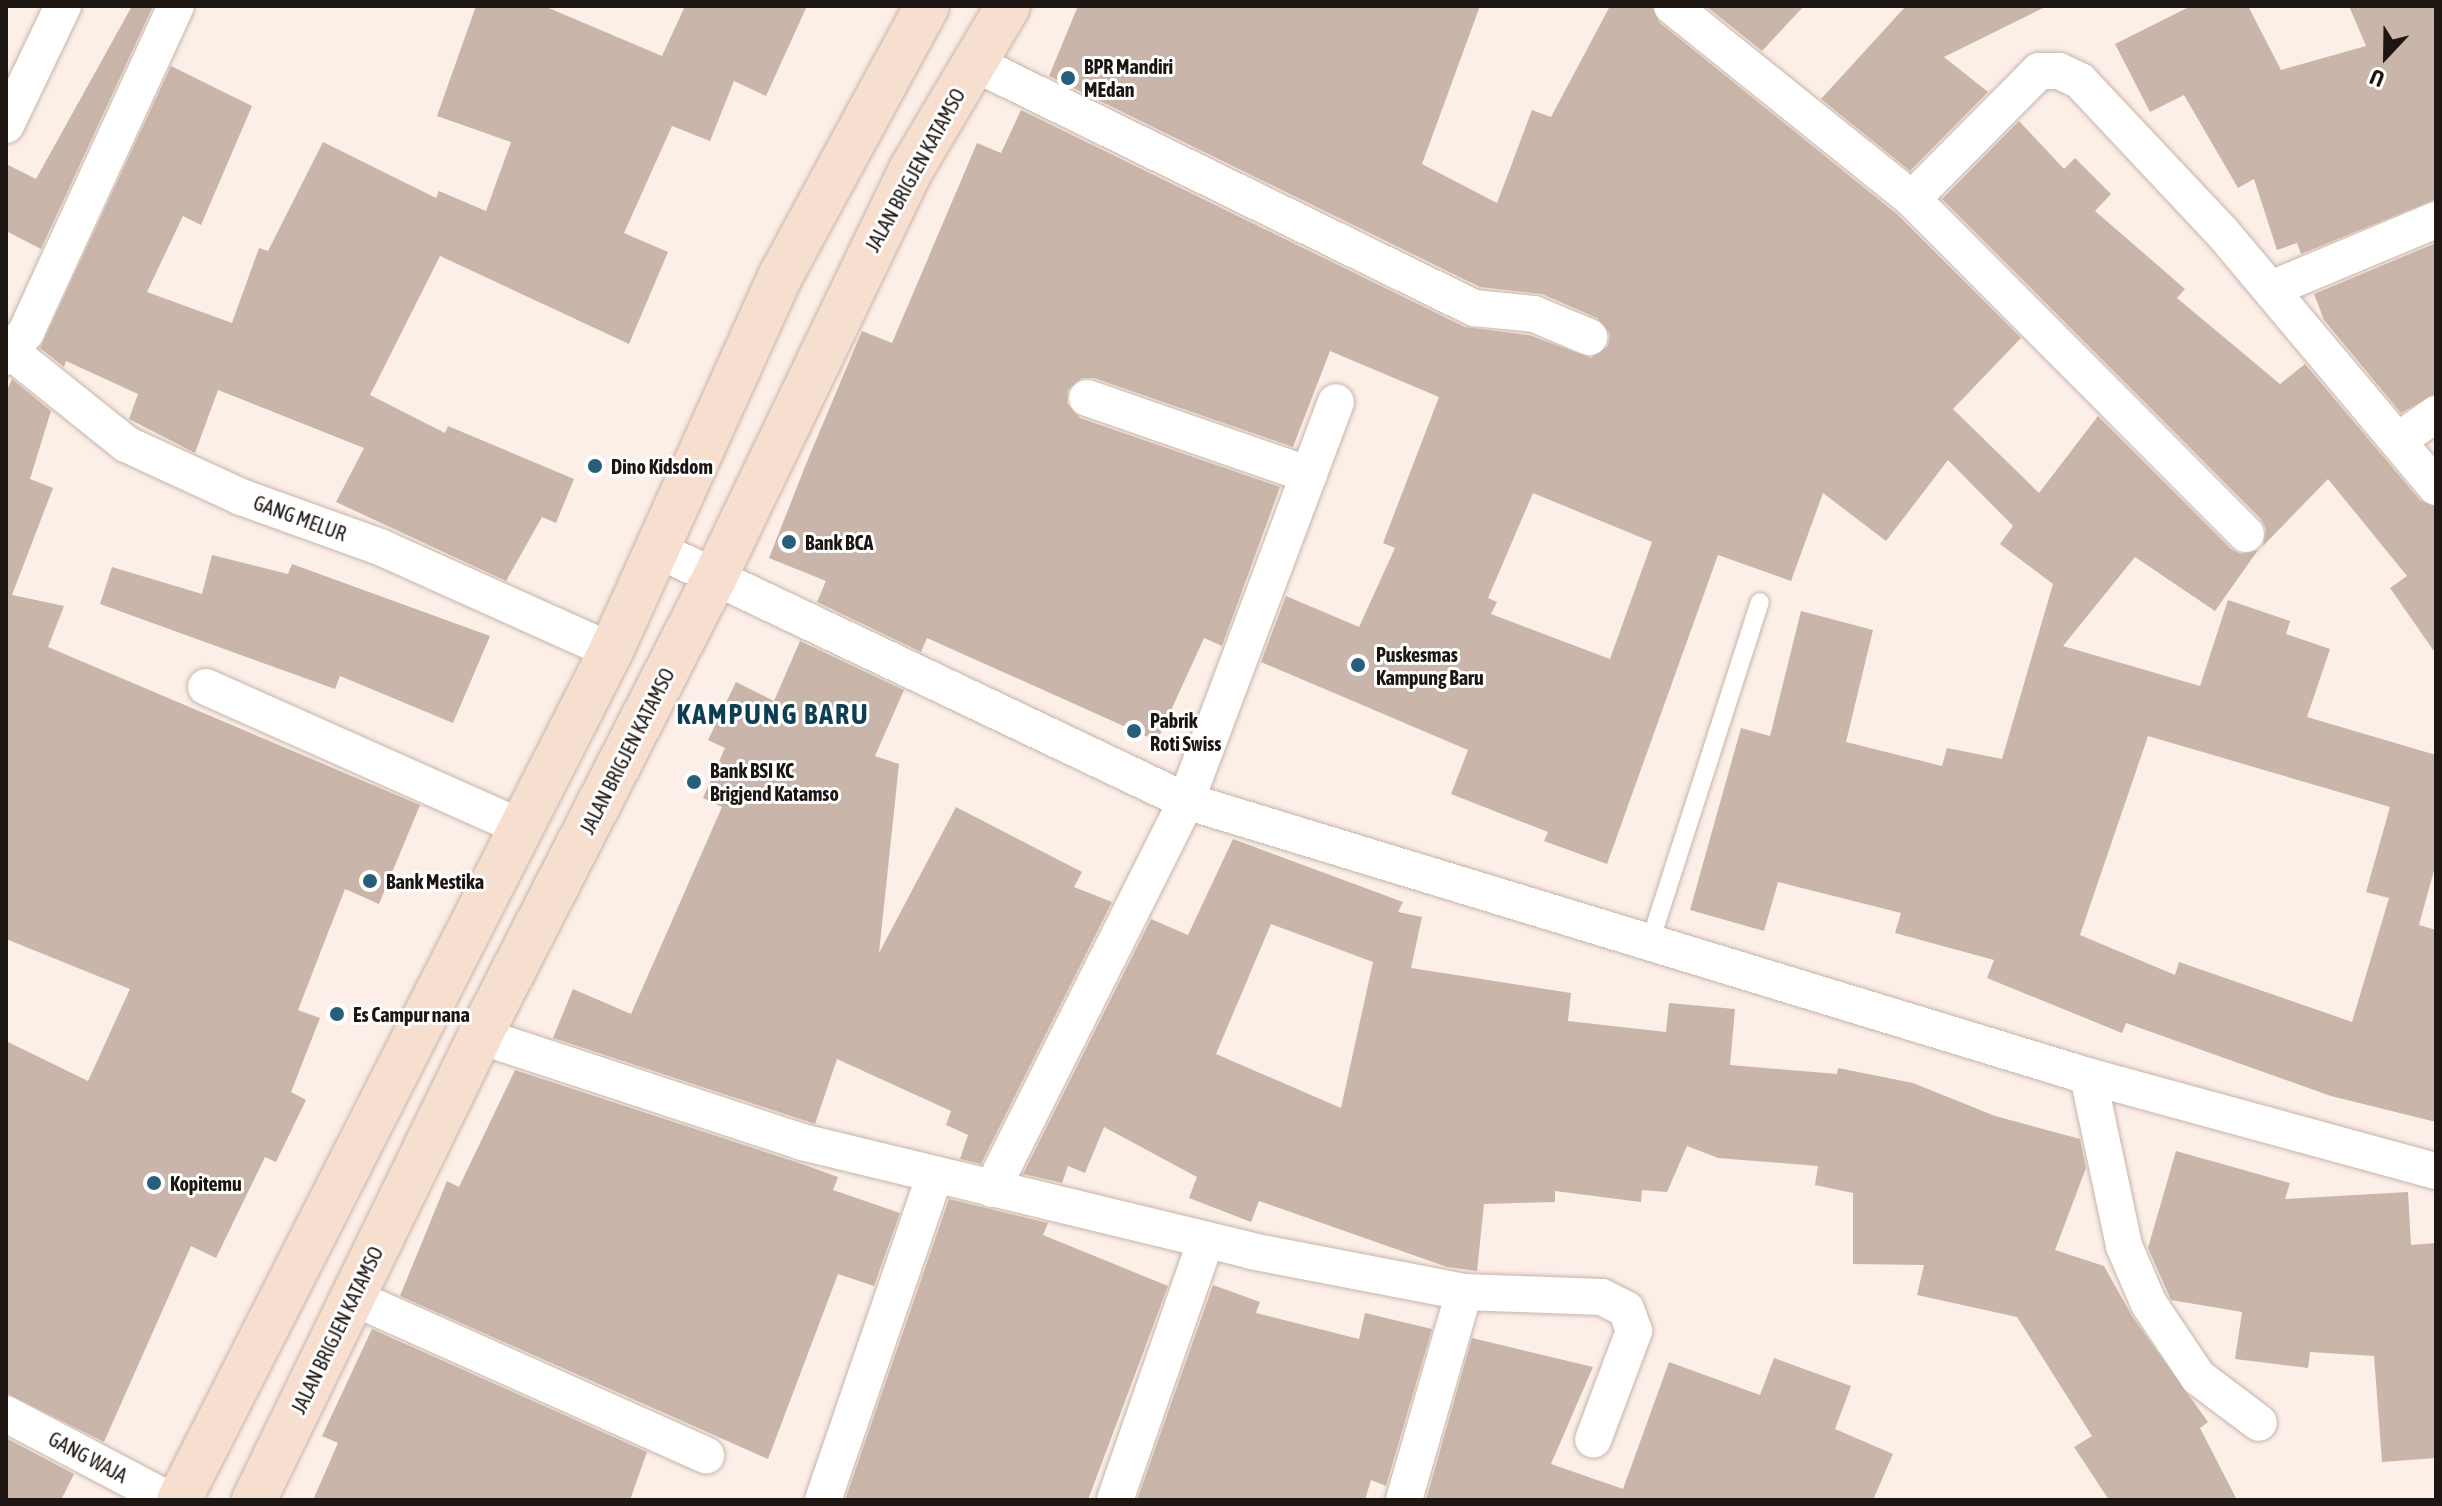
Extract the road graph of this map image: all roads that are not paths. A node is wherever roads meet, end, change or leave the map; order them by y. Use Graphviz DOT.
graph roads {
  1 [pos="63,6"];
  2 [pos="176,6"];
  3 [pos="927,6"];
  4 [pos="1008,6"];
  5 [pos="1672,6"];
  6 [pos="974,63"];
  7 [pos="6,125"];
  8 [pos="1912,199"];
  9 [pos="2436,220"];
  10 [pos="2271,289"];
  11 [pos="1589,337"];
  12 [pos="12,340"];
  13 [pos="1087,398"];
  14 [pos="1336,402"];
  15 [pos="2436,414"];
  16 [pos="2399,440"];
  17 [pos="1309,475"];
  18 [pos="2436,487"];
  19 [pos="2246,534"];
  20 [pos="656,549"];
  21 [pos="714,579"];
  22 [pos="1760,602"];
  23 [pos="611,651"];
  24 [pos="664,680"];
  25 [pos="206,687"];
  26 [pos="1186,801"];
  27 [pos="521,827"];
  28 [pos="1651,939"];
  29 [pos="480,1036"];
  30 [pos="2088,1076"];
  31 [pos="2436,1171"];
  32 [pos="935,1175"];
  33 [pos="992,1189"];
  34 [pos="1206,1240"];
  35 [pos="1464,1292"];
  36 [pos="352,1297"];
  37 [pos="6,1414"];
  38 [pos="2259,1423"];
  39 [pos="1593,1440"];
  40 [pos="706,1455"];
  41 [pos="169,1500"];
  42 [pos="179,1500"];
  43 [pos="254,1500"];
  44 [pos="823,1500"];
  45 [pos="1115,1500"];
  46 [pos="1404,1500"];
  1 -- 7 [label="street"];
  2 -- 12 [label="street"];
  3 -- 20 [label="main road"];
  4 -- 6 [label="main road, JALAN BRIGJEN KATAMSO"];
  5 -- 8 [label="street"];
  6 -- 11 [label="street"];
  6 -- 21 [label="main road, JALAN BRIGJEN KATAMSO"];
  8 -- 10 [label="street"];
  8 -- 19 [label="street"];
  9 -- 10 [label="street"];
  10 -- 16 [label="street"];
  12 -- 23 [label="street, GANG MELUR"];
  13 -- 17 [label="street"];
  14 -- 17 [label="street"];
  15 -- 16 [label="street"];
  16 -- 18 [label="street"];
  17 -- 26 [label="street"];
  20 -- 21 [label="street"];
  20 -- 23 [label="main road"];
  21 -- 24 [label="main road, JALAN BRIGJEN KATAMSO"];
  21 -- 26 [label="street"];
  22 -- 28 [label="lane"];
  23 -- 24 [label="main road"];
  23 -- 27 [label="main road"];
  24 -- 29 [label="main road, JALAN BRIGJEN KATAMSO"];
  25 -- 27 [label="street"];
  26 -- 28 [label="street"];
  26 -- 33 [label="street"];
  27 -- 42 [label="main road"];
  28 -- 30 [label="street"];
  29 -- 32 [label="street"];
  29 -- 36 [label="main road, JALAN BRIGJEN KATAMSO"];
  30 -- 31 [label="street"];
  30 -- 38 [label="street"];
  32 -- 33 [label="street"];
  32 -- 44 [label="street"];
  33 -- 34 [label="street"];
  34 -- 35 [label="street"];
  34 -- 45 [label="street"];
  35 -- 39 [label="street"];
  35 -- 46 [label="street"];
  36 -- 40 [label="street"];
  36 -- 43 [label="main road, JALAN BRIGJEN KATAMSO"];
  37 -- 41 [label="street, GANG WAJA"];
}
